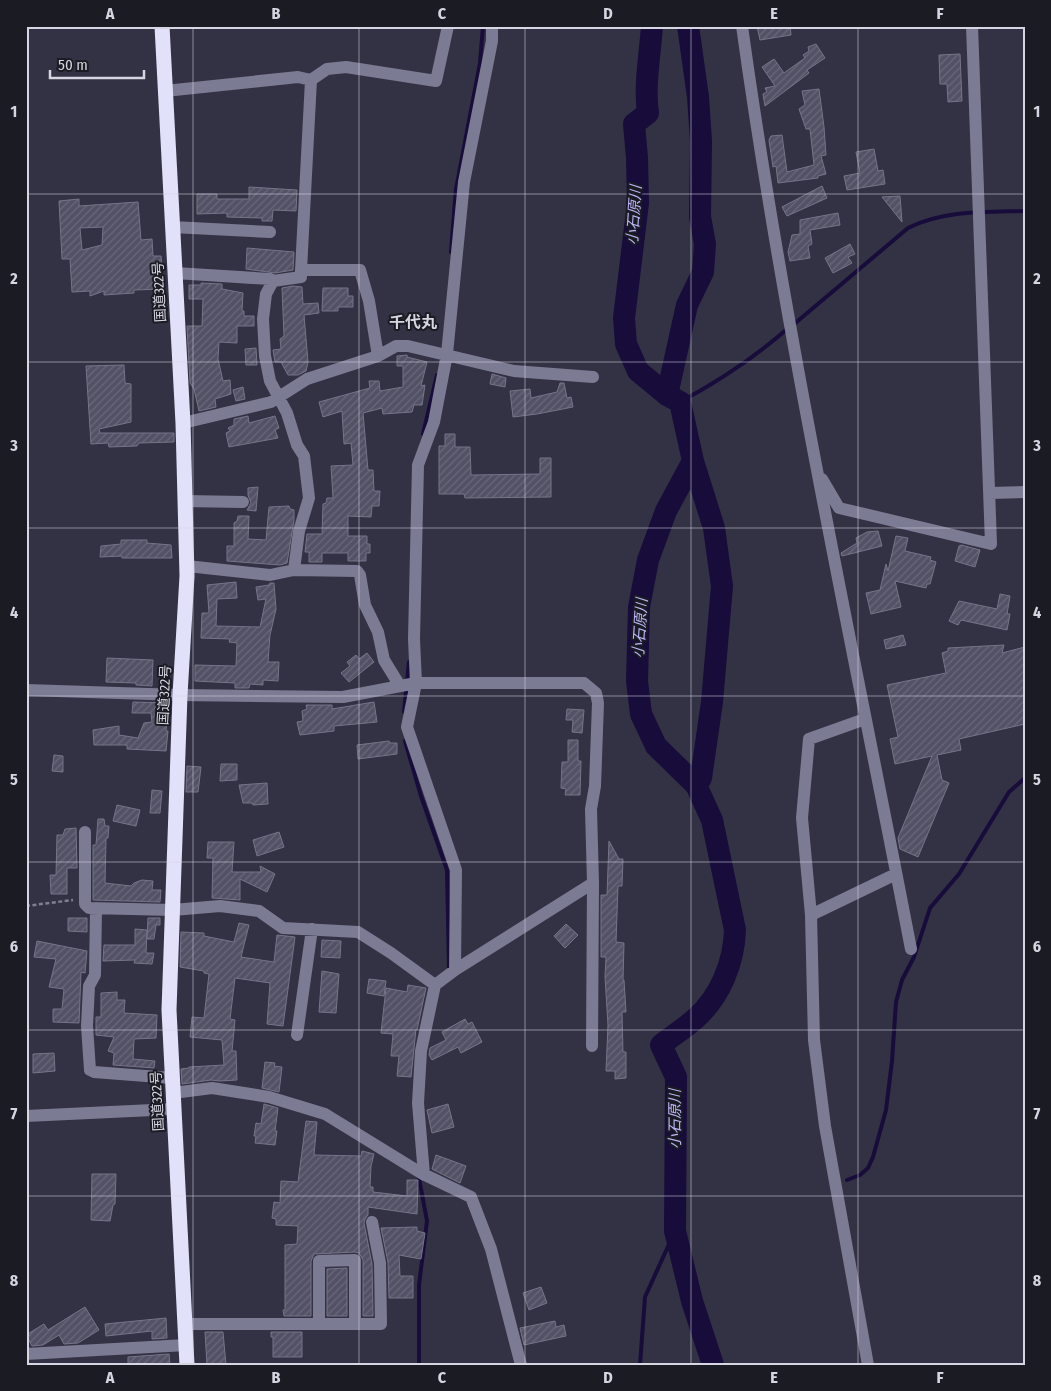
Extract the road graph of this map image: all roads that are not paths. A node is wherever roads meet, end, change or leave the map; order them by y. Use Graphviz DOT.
graph roads {
  1 [pos="162,26"];
  2 [pos="448,26"];
  3 [pos="492,26"];
  4 [pos="742,26"];
  5 [pos="972,26"];
  6 [pos="312,80"];
  7 [pos="165,91"];
  8 [pos="172,227"];
  9 [pos="270,232"];
  10 [pos="302,270"];
  11 [pos="175,273"];
  12 [pos="273,281"];
  13 [pos="443,353"];
  14 [pos="378,356"];
  15 [pos="593,377"];
  16 [pos="279,395"];
  17 [pos="183,423"];
  18 [pos="817,471"];
  19 [pos="1025,492"];
  20 [pos="990,493"];
  21 [pos="184,501"];
  22 [pos="243,502"];
  23 [pos="187,566"];
  24 [pos="294,570"];
  25 [pos="408,684"];
  26 [pos="26,690"];
  27 [pos="180,695"];
  28 [pos="865,719"];
  29 [pos="85,832"];
  30 [pos="896,874"];
  31 [pos="593,883"];
  32 [pos="96,908"];
  33 [pos="173,910"];
  34 [pos="811,915"];
  35 [pos="312,930"];
  36 [pos="911,949"];
  37 [pos="455,970"];
  38 [pos="433,984"];
  39 [pos="298,1035"];
  40 [pos="592,1046"];
  41 [pos="172,1078"];
  42 [pos="173,1094"];
  43 [pos="174,1109"];
  44 [pos="26,1116"];
  45 [pos="424,1175"];
  46 [pos="372,1222"];
  47 [pos="185,1324"];
  48 [pos="319,1324"];
  49 [pos="355,1324"];
  50 [pos="186,1346"];
  51 [pos="26,1354"];
  52 [pos="187,1365"];
  53 [pos="522,1365"];
  54 [pos="868,1365"];
  1 -- 7 [label="highway, 国道322号"];
  2 -- 6 [label="street"];
  3 -- 13 [label="street"];
  4 -- 18 [label="street"];
  5 -- 20 [label="street"];
  6 -- 7 [label="street"];
  6 -- 10 [label="street"];
  7 -- 8 [label="highway, 国道322号"];
  8 -- 9 [label="street"];
  8 -- 11 [label="highway, 国道322号"];
  10 -- 12 [label="street"];
  10 -- 14 [label="street"];
  11 -- 12 [label="street"];
  11 -- 17 [label="highway, 国道322号"];
  12 -- 16 [label="street"];
  13 -- 14 [label="street"];
  13 -- 15 [label="street"];
  13 -- 25 [label="street"];
  14 -- 16 [label="street"];
  16 -- 17 [label="street"];
  16 -- 24 [label="street"];
  17 -- 21 [label="highway, 国道322号"];
  18 -- 20 [label="street"];
  18 -- 28 [label="street"];
  19 -- 20 [label="street"];
  21 -- 22 [label="street"];
  21 -- 23 [label="highway, 国道322号"];
  23 -- 24 [label="street"];
  23 -- 27 [label="highway, 国道322号"];
  24 -- 25 [label="street"];
  25 -- 27 [label="street"];
  25 -- 31 [label="street"];
  25 -- 37 [label="street"];
  26 -- 27 [label="street"];
  27 -- 33 [label="highway, 国道322号"];
  28 -- 30 [label="street"];
  28 -- 34 [label="street"];
  29 -- 32 [label="street"];
  30 -- 34 [label="street"];
  30 -- 36 [label="street"];
  31 -- 37 [label="street"];
  31 -- 40 [label="street"];
  32 -- 33 [label="street"];
  32 -- 41 [label="street"];
  33 -- 35 [label="street"];
  33 -- 41 [label="highway, 国道322号"];
  34 -- 54 [label="street"];
  35 -- 38 [label="street"];
  35 -- 39 [label="street"];
  37 -- 38 [label="street"];
  38 -- 45 [label="street"];
  41 -- 42 [label="highway, 国道322号"];
  42 -- 43 [label="highway, 国道322号"];
  42 -- 45 [label="street"];
  43 -- 44 [label="street"];
  43 -- 47 [label="highway, 国道322号"];
  45 -- 53 [label="street"];
  46 -- 49 [label="street"];
  47 -- 48 [label="street"];
  47 -- 50 [label="highway, 国道322号"];
  48 -- 49 [label="street"];
  48 -- 49 [label="street"];
  50 -- 51 [label="street"];
  50 -- 52 [label="highway, 国道322号"];
}
